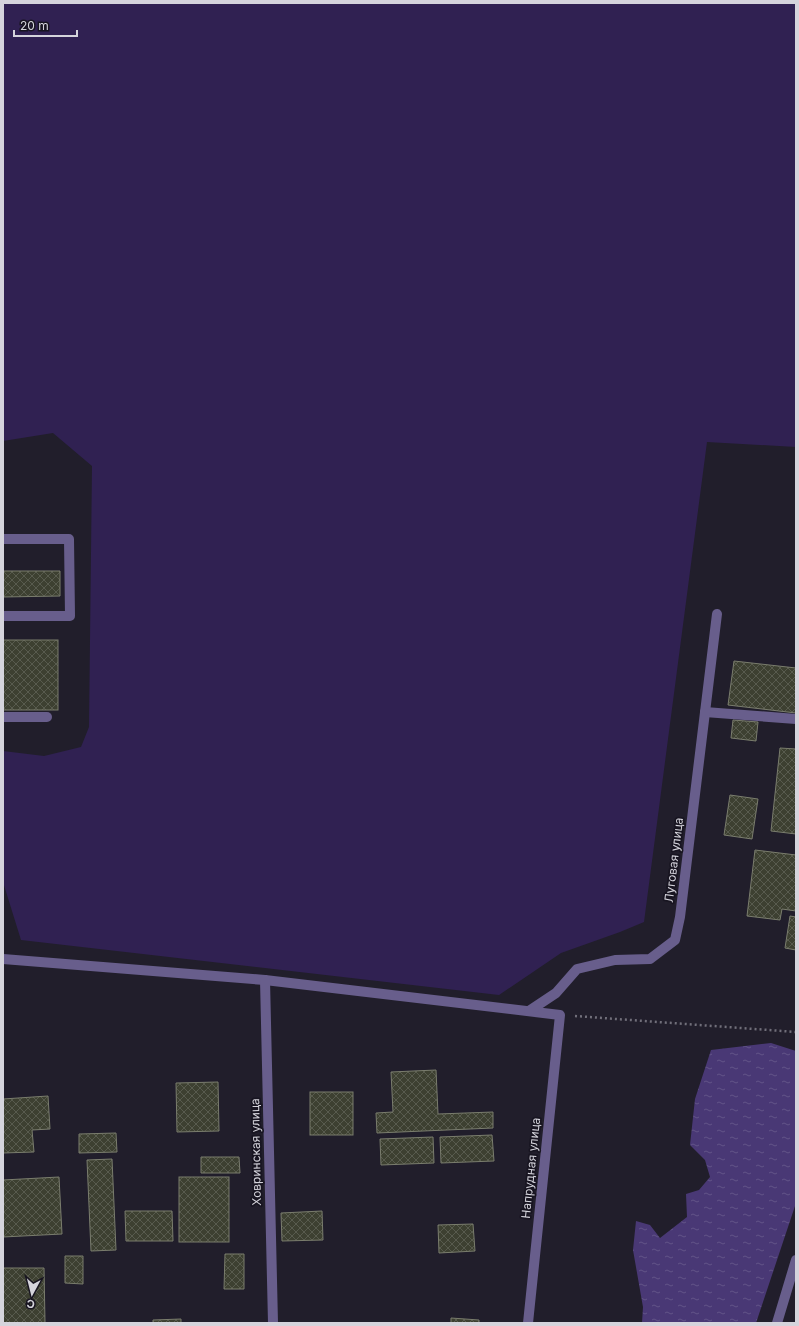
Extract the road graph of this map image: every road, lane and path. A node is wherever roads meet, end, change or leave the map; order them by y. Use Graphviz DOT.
graph roads {
  1 [pos="3,539"];
  2 [pos="717,614"];
  3 [pos="3,616"];
  4 [pos="705,712"];
  5 [pos="3,717"];
  6 [pos="47,717"];
  7 [pos="796,719"];
  8 [pos="3,959"];
  9 [pos="265,980"];
  10 [pos="529,1011"];
  11 [pos="560,1015"];
  12 [pos="796,1032"];
  13 [pos="796,1260"];
  14 [pos="273,1323"];
  15 [pos="528,1323"];
  16 [pos="777,1323"];
  1 -- 3 [label="street"];
  2 -- 4 [label="street, Луговая улица"];
  4 -- 7 [label="street"];
  4 -- 10 [label="street, Луговая улица"];
  5 -- 6 [label="street"];
  8 -- 9 [label="street"];
  9 -- 10 [label="street"];
  9 -- 14 [label="street, Ховринская улица"];
  10 -- 11 [label="street"];
  11 -- 12 [label="path"];
  11 -- 15 [label="street, Напрудная улица"];
  13 -- 16 [label="street"];
}
